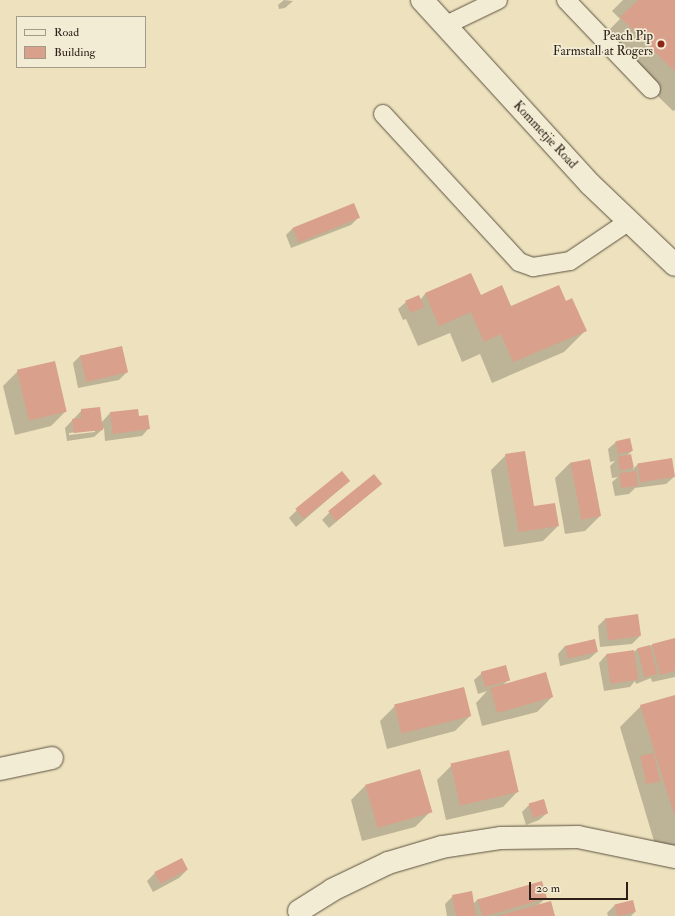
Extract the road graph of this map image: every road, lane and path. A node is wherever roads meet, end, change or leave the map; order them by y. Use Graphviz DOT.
graph roads {
  1 [pos="422,0"];
  2 [pos="498,0"];
  3 [pos="566,0"];
  4 [pos="444,26"];
  5 [pos="651,89"];
  6 [pos="383,114"];
  7 [pos="629,221"];
  8 [pos="675,265"];
  9 [pos="52,758"];
  10 [pos="0,769"];
  11 [pos="675,858"];
  12 [pos="298,911"];
  1 -- 4 [label="street, Kommetjie Road"];
  2 -- 4 [label="lane"];
  3 -- 5 [label="lane"];
  4 -- 7 [label="street, Kommetjie Road"];
  6 -- 7 [label="lane"];
  7 -- 8 [label="street, Kommetjie Road"];
  9 -- 10 [label="street"];
  11 -- 12 [label="street"];
}
